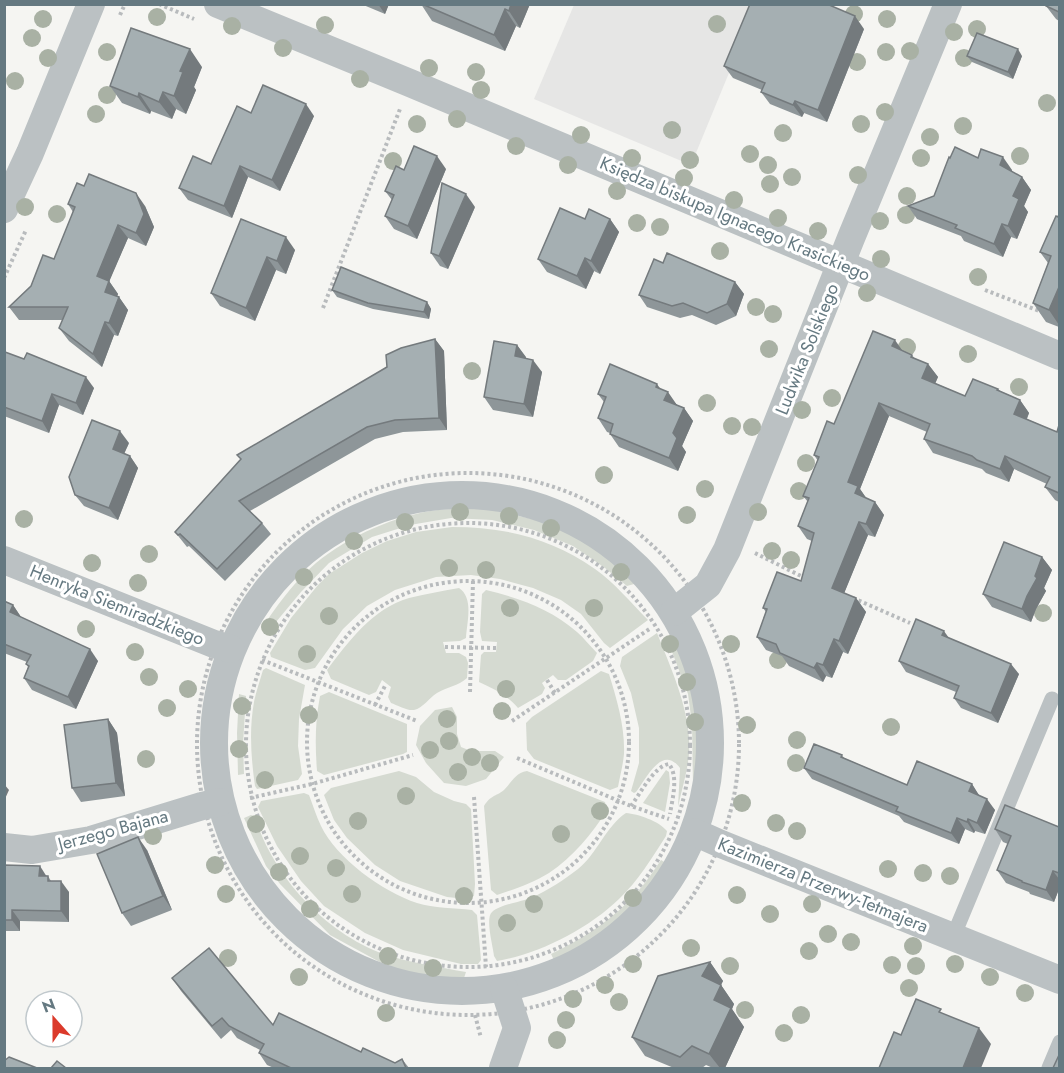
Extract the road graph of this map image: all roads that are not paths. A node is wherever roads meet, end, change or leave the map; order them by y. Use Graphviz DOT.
graph roads {
  1 [pos="92,4"];
  2 [pos="948,4"];
  3 [pos="210,14"];
  4 [pos="4,209"];
  5 [pos="841,264"];
  6 [pos="1059,356"];
  7 [pos="4,560"];
  8 [pos="674,612"];
  9 [pos="222,647"];
  10 [pos="1052,699"];
  11 [pos="211,804"];
  12 [pos="686,827"];
  13 [pos="4,847"];
  14 [pos="953,937"];
  15 [pos="1059,980"];
  16 [pos="508,1000"];
  17 [pos="1059,1042"];
  18 [pos="503,1068"];
  19 [pos="1049,1068"];
  1 -- 4 [label="street"];
  2 -- 5 [label="street, Ludwika Solskiego"];
  3 -- 5 [label="street, Księdza biskupa Ignacego Krasickiego"];
  5 -- 6 [label="street, Księdza biskupa Ignacego Krasickiego"];
  5 -- 8 [label="street, Ludwika Solskiego"];
  7 -- 9 [label="street, Henryka Siemiradzkiego"];
  8 -- 9 [label="street"];
  8 -- 12 [label="street"];
  9 -- 11 [label="street"];
  10 -- 14 [label="lane"];
  11 -- 13 [label="street, Jerzego Bajana"];
  11 -- 16 [label="street"];
  12 -- 14 [label="street, Kazimierza Przerwy-Tetmajera"];
  12 -- 16 [label="street"];
  14 -- 15 [label="street, Kazimierza Przerwy-Tetmajera"];
  16 -- 18 [label="street"];
  17 -- 19 [label="lane"];
}
